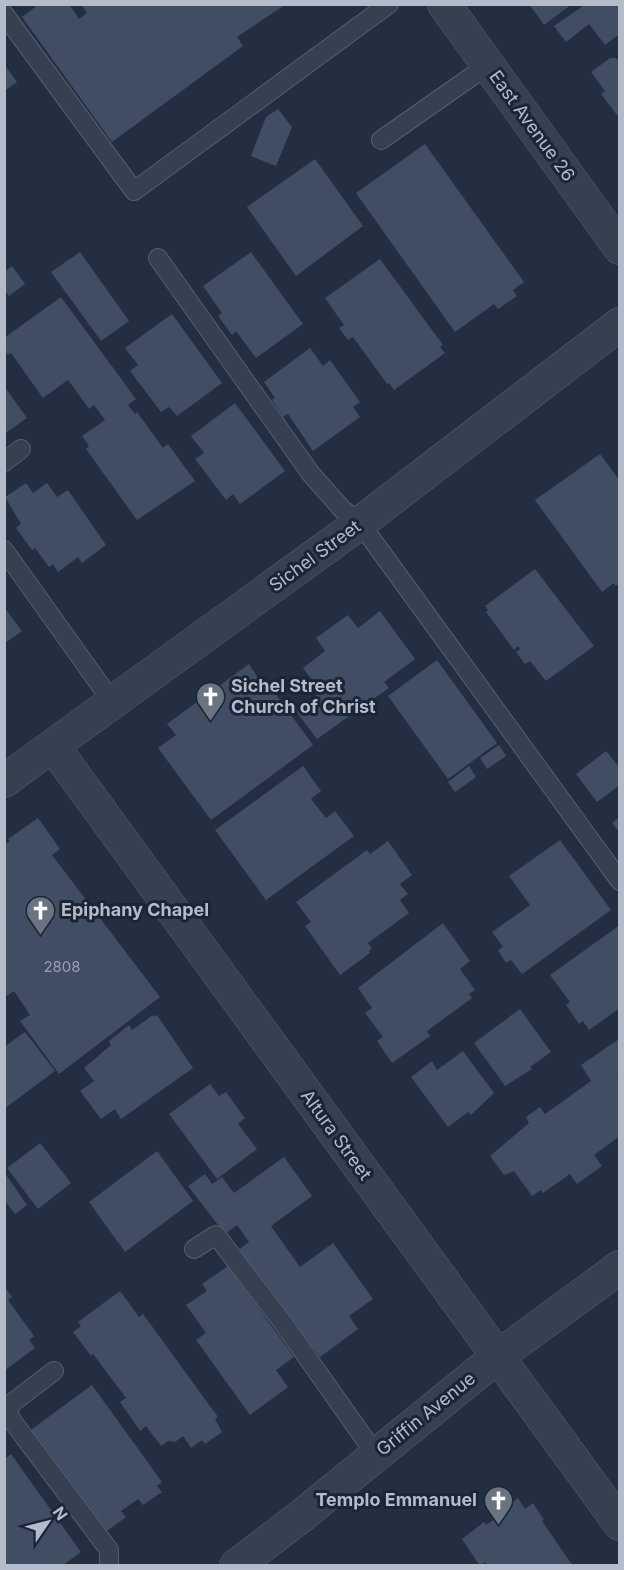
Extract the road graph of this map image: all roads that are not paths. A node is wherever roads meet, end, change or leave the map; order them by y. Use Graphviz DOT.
graph roads {
  1 [pos="388,4"];
  2 [pos="444,4"];
  3 [pos="4,14"];
  4 [pos="488,65"];
  5 [pos="381,140"];
  6 [pos="620,248"];
  7 [pos="158,258"];
  8 [pos="620,324"];
  9 [pos="21,449"];
  10 [pos="4,462"];
  11 [pos="360,523"];
  12 [pos="4,550"];
  13 [pos="113,703"];
  14 [pos="53,746"];
  15 [pos="6,778"];
  16 [pos="620,881"];
  17 [pos="194,1250"];
  18 [pos="620,1267"];
  19 [pos="497,1357"];
  20 [pos="54,1371"];
  21 [pos="376,1455"];
  22 [pos="620,1524"];
  23 [pos="109,1566"];
  24 [pos="236,1566"];
  1 -- 3 [label="lane"];
  2 -- 4 [label="street, East Avenue 26"];
  4 -- 5 [label="lane"];
  4 -- 6 [label="street, East Avenue 26"];
  7 -- 11 [label="lane"];
  8 -- 11 [label="street, Sichel Street"];
  9 -- 10 [label="lane"];
  11 -- 13 [label="street, Sichel Street"];
  11 -- 16 [label="lane"];
  12 -- 13 [label="lane"];
  13 -- 14 [label="street, Sichel Street"];
  14 -- 15 [label="street, Sichel Street"];
  14 -- 19 [label="street, Altura Street"];
  17 -- 21 [label="lane"];
  18 -- 19 [label="street, Griffin Avenue"];
  19 -- 21 [label="street, Griffin Avenue"];
  19 -- 22 [label="street, Altura Street"];
  20 -- 23 [label="lane"];
  21 -- 24 [label="street, Griffin Avenue"];
}
